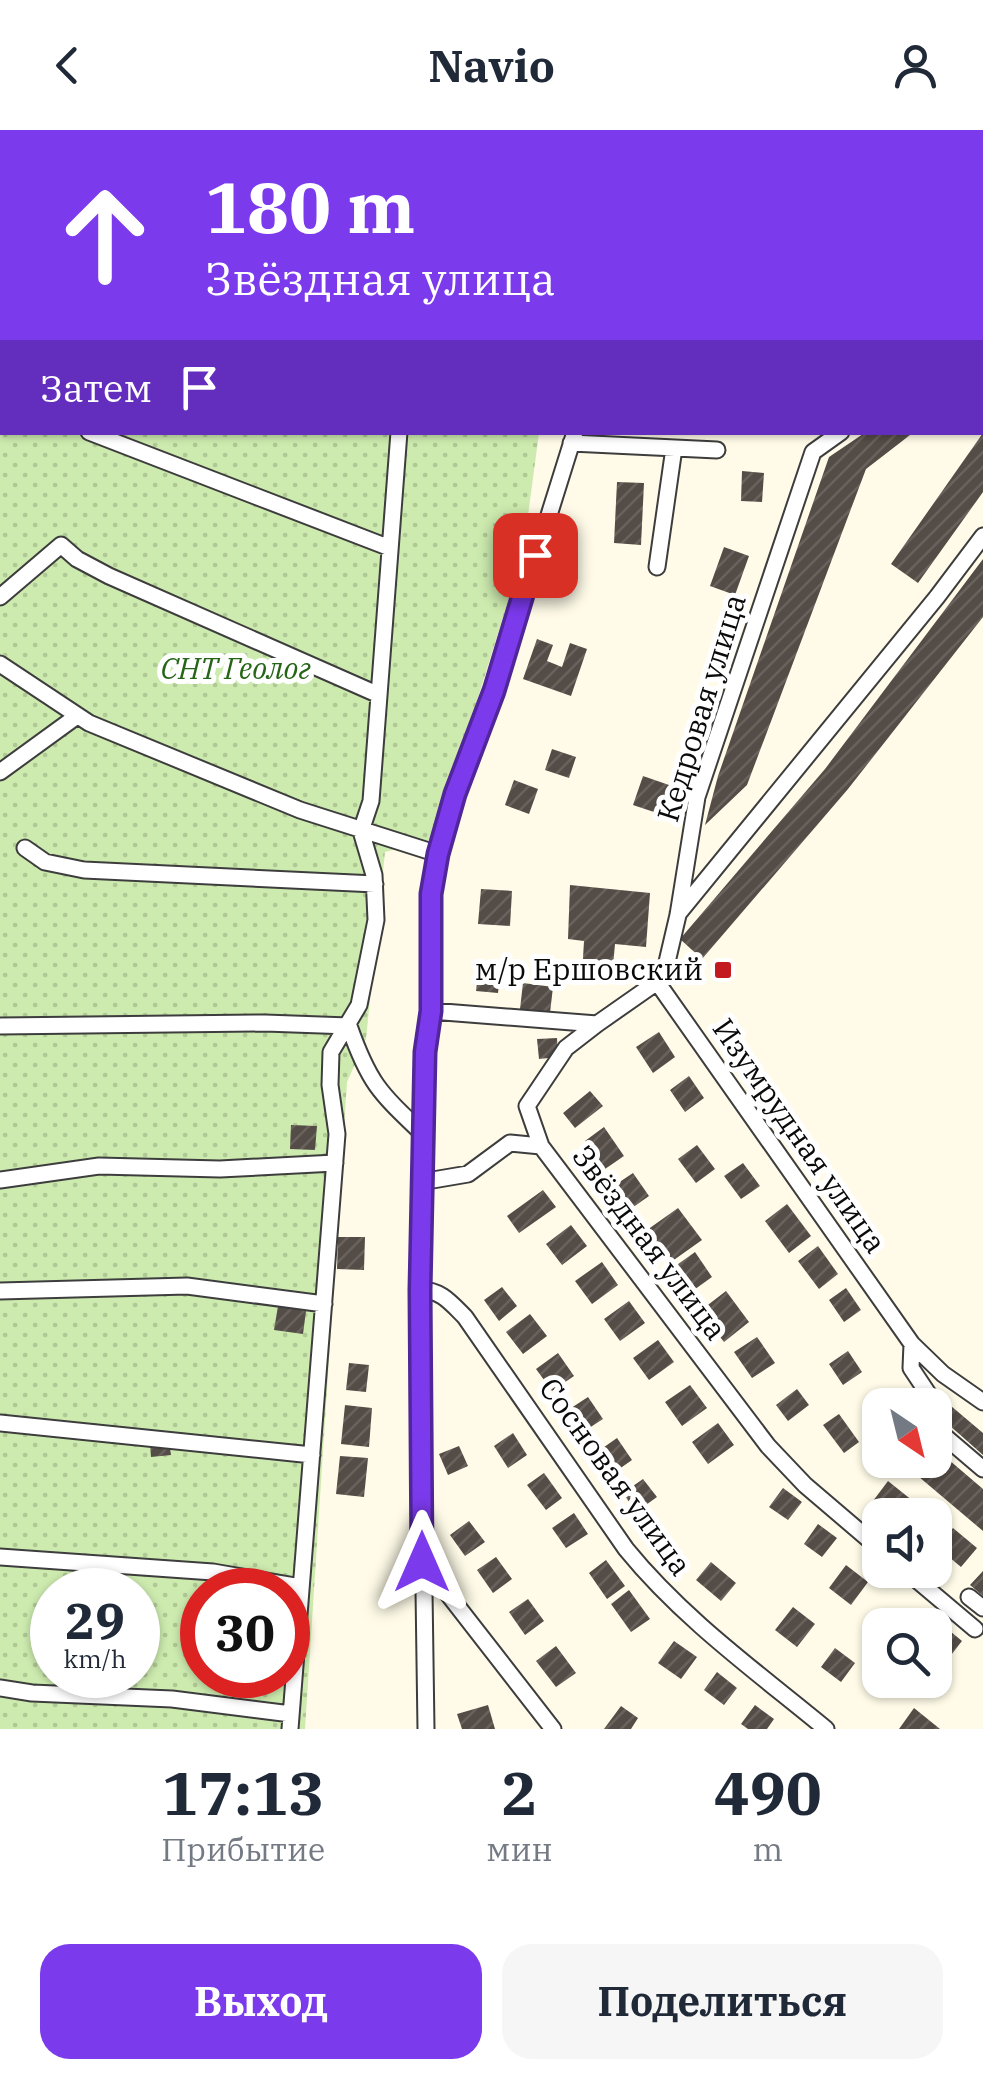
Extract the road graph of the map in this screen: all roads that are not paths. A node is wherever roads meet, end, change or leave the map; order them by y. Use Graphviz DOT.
graph roads {
  1 [pos="97,435"];
  2 [pos="399,435"];
  3 [pos="837,435"];
  4 [pos="573,438"];
  5 [pos="674,448"];
  6 [pos="717,450"];
  7 [pos="983,536"];
  8 [pos="390,548"];
  9 [pos="657,566"];
  10 [pos="0,597"];
  11 [pos="0,664"];
  12 [pos="379,695"];
  13 [pos="77,716"];
  14 [pos="0,772"];
  15 [pos="360,831"];
  16 [pos="25,848"];
  17 [pos="438,854"];
  18 [pos="374,884"];
  19 [pos="678,914"];
  20 [pos="657,982"];
  21 [pos="431,1011"];
  22 [pos="597,1024"];
  23 [pos="0,1026"];
  24 [pos="348,1026"];
  25 [pos="422,1133"];
  26 [pos="542,1146"];
  27 [pos="335,1163"];
  28 [pos="0,1180"];
  29 [pos="421,1182"];
  30 [pos="420,1290"];
  31 [pos="0,1291"];
  32 [pos="324,1304"];
  33 [pos="912,1344"];
  34 [pos="924,1388"];
  35 [pos="983,1402"];
  36 [pos="0,1424"];
  37 [pos="952,1443"];
  38 [pos="312,1455"];
  39 [pos="983,1469"];
  40 [pos="862,1533"];
  41 [pos="0,1558"];
  42 [pos="422,1562"];
  43 [pos="303,1568"];
  44 [pos="180,1570"];
  45 [pos="926,1588"];
  46 [pos="969,1597"];
  47 [pos="983,1608"];
  48 [pos="975,1629"];
  49 [pos="0,1688"];
  50 [pos="291,1722"];
  51 [pos="426,1729"];
  52 [pos="552,1729"];
  53 [pos="826,1729"];
  1 -- 8 [label="street"];
  2 -- 8 [label="street"];
  3 -- 19 [label="street, Кедровая улица"];
  4 -- 5 [label="street"];
  4 -- 17 [label="street"];
  5 -- 6 [label="street"];
  5 -- 9 [label="street"];
  7 -- 19 [label="street"];
  8 -- 12 [label="street"];
  10 -- 12 [label="street"];
  11 -- 13 [label="street"];
  12 -- 15 [label="street"];
  13 -- 14 [label="street"];
  13 -- 15 [label="street"];
  15 -- 17 [label="street"];
  15 -- 18 [label="street"];
  16 -- 18 [label="street"];
  17 -- 21 [label="street"];
  18 -- 24 [label="street"];
  19 -- 20 [label="street, Кедровая улица"];
  20 -- 22 [label="street"];
  20 -- 33 [label="street, Изумрудная улица"];
  21 -- 22 [label="street"];
  21 -- 25 [label="street"];
  22 -- 26 [label="street"];
  23 -- 24 [label="street"];
  24 -- 25 [label="street"];
  24 -- 27 [label="street"];
  25 -- 29 [label="street"];
  26 -- 29 [label="street, Звёздная улица"];
  26 -- 40 [label="street, Звёздная улица"];
  27 -- 28 [label="street"];
  27 -- 32 [label="street"];
  29 -- 30 [label="street"];
  30 -- 42 [label="street"];
  30 -- 53 [label="street, Сосновая улица"];
  31 -- 32 [label="street"];
  32 -- 38 [label="street"];
  33 -- 34 [label="street"];
  33 -- 35 [label="street, Изумрудная улица"];
  36 -- 38 [label="street"];
  37 -- 39 [label="street"];
  38 -- 43 [label="street"];
  41 -- 44 [label="street"];
  42 -- 51 [label="street"];
  42 -- 52 [label="street"];
  45 -- 48 [label="street"];
  46 -- 47 [label="street"];
  49 -- 50 [label="street"];
}
